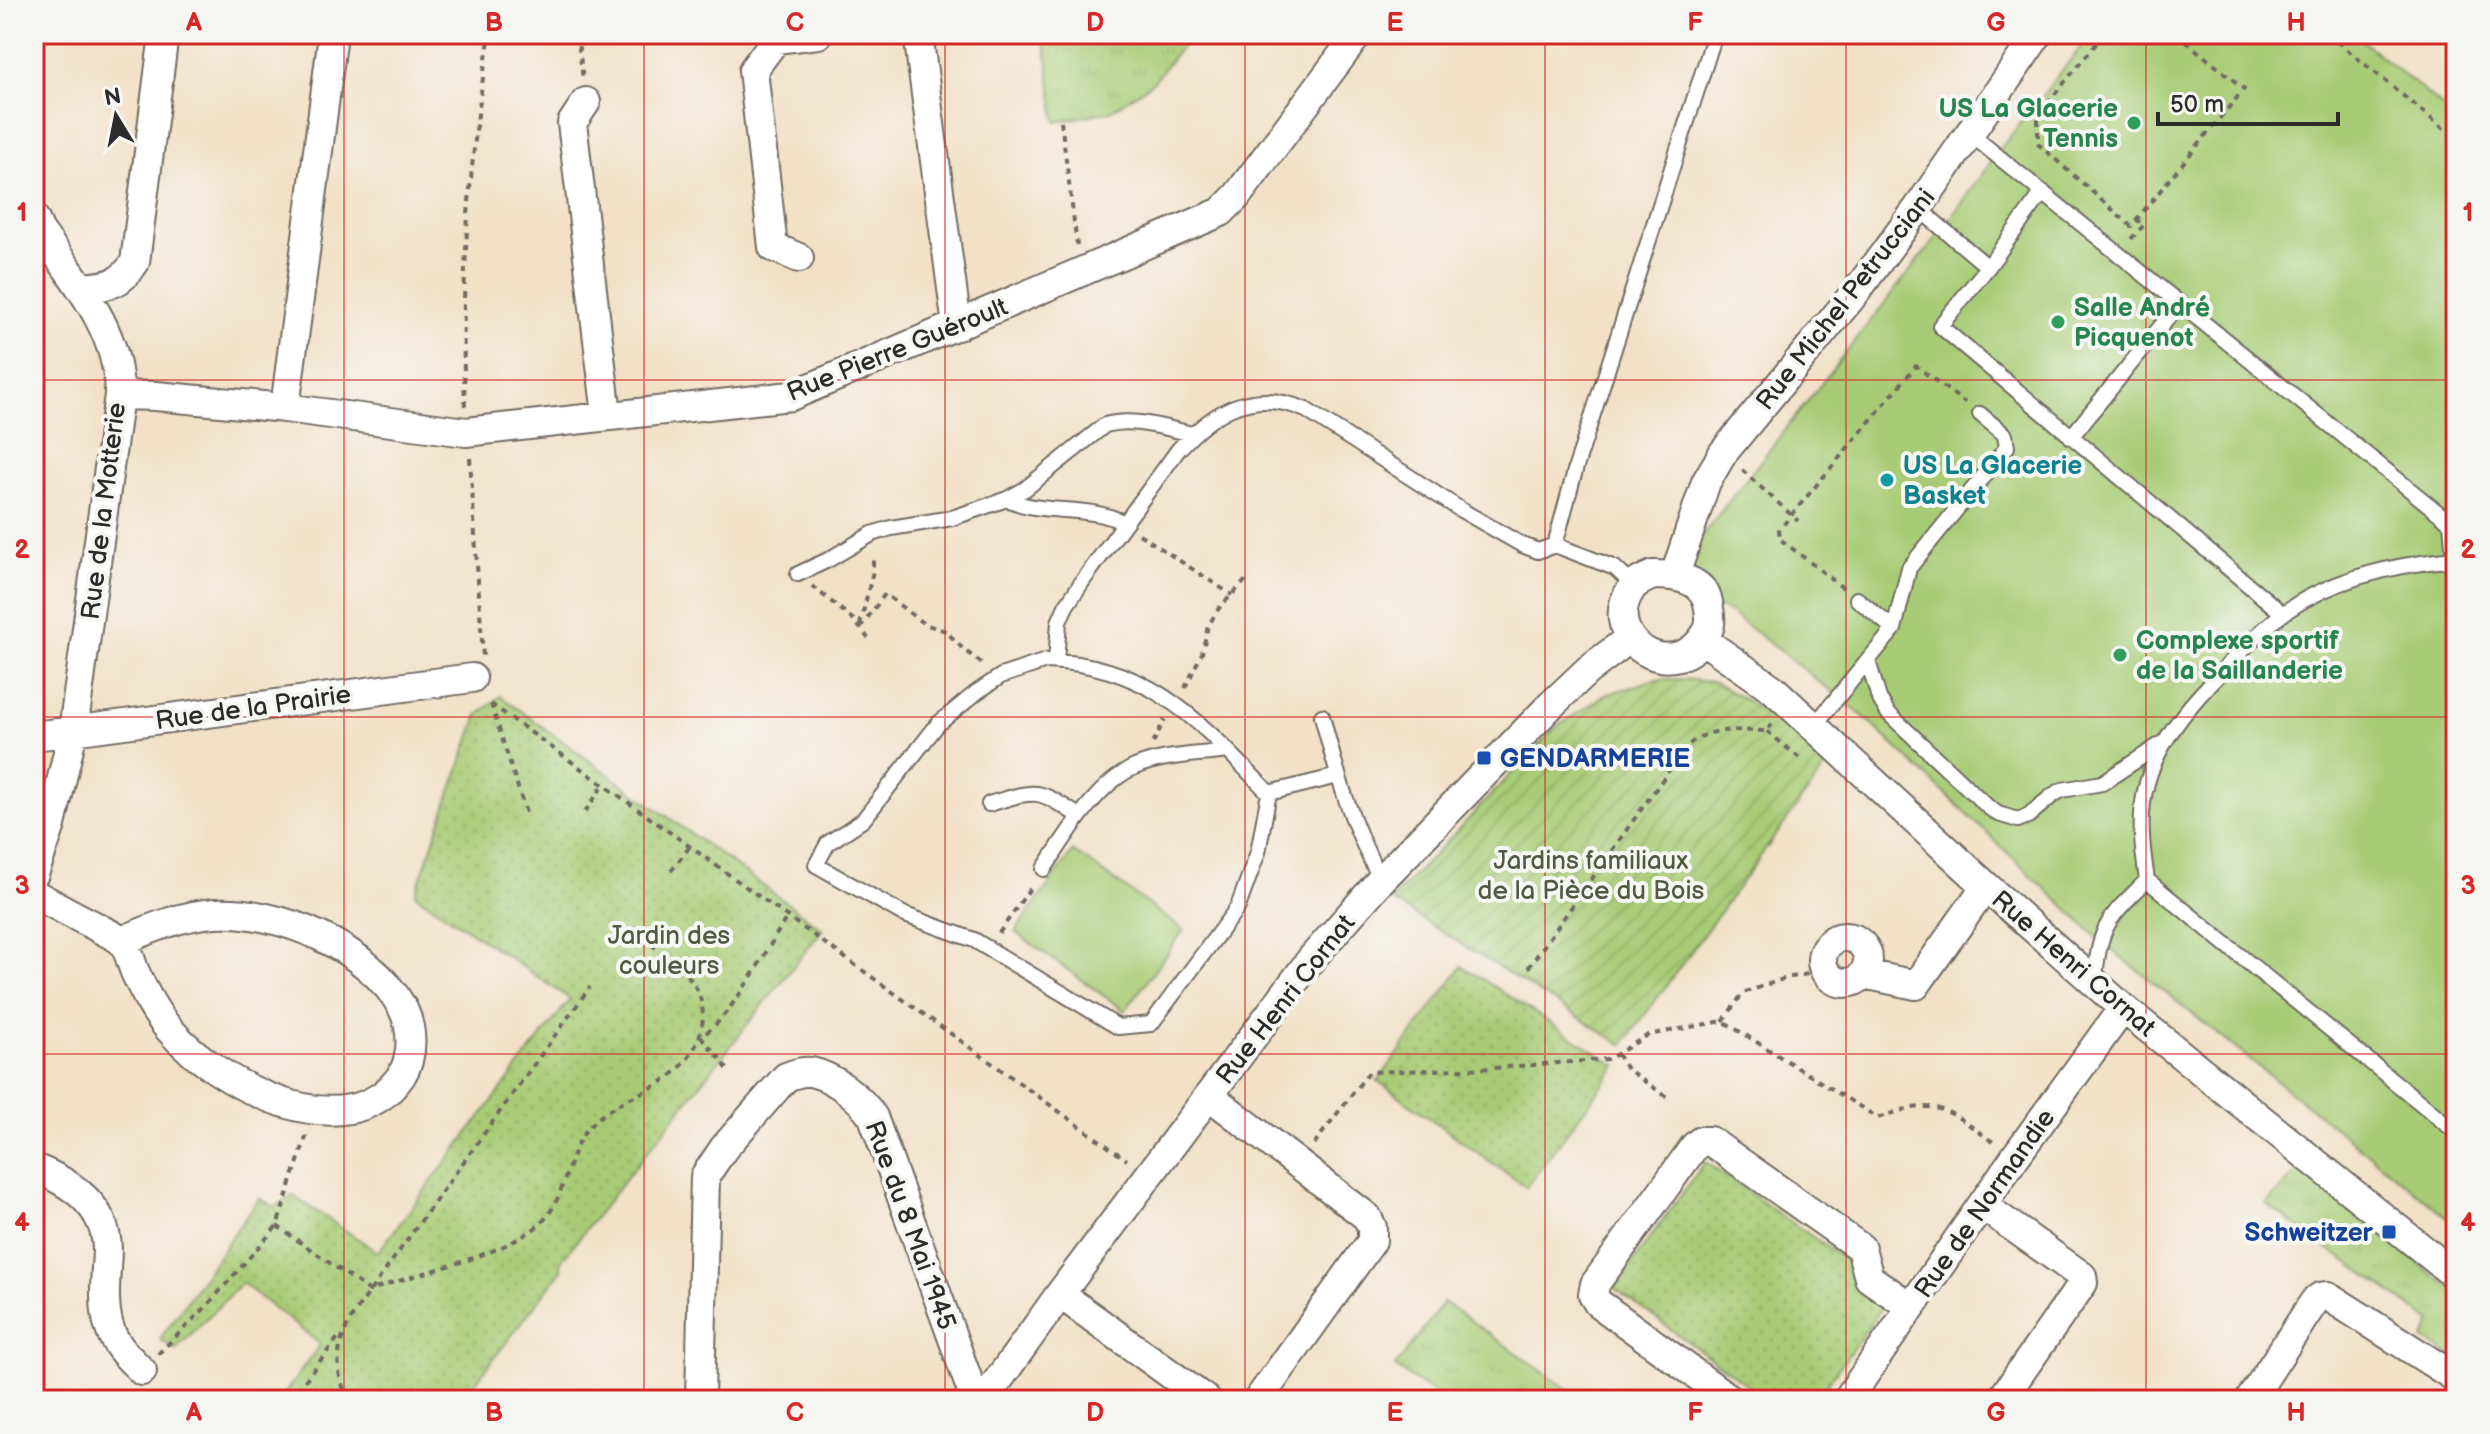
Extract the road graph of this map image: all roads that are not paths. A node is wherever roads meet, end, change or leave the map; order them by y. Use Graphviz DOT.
graph roads {
  1 [pos="164,34"];
  2 [pos="333,34"];
  3 [pos="818,34"];
  4 [pos="918,34"];
  5 [pos="1358,34"];
  6 [pos="1715,34"];
  7 [pos="2038,34"];
  8 [pos="586,102"];
  9 [pos="1969,133"];
  10 [pos="2043,192"];
  11 [pos="1918,208"];
  12 [pos="36,227"];
  13 [pos="799,258"];
  14 [pos="1988,267"];
  15 [pos="81,288"];
  16 [pos="2180,303"];
  17 [pos="957,326"];
  18 [pos="119,395"];
  19 [pos="285,408"];
  20 [pos="1980,414"];
  21 [pos="607,415"];
  22 [pos="1193,434"];
  23 [pos="2071,437"];
  24 [pos="1007,499"];
  25 [pos="2454,521"];
  26 [pos="1124,523"];
  27 [pos="1555,545"];
  28 [pos="2455,559"];
  29 [pos="798,574"];
  30 [pos="1675,575"];
  31 [pos="1633,585"];
  32 [pos="1857,599"];
  33 [pos="2283,614"];
  34 [pos="1894,629"];
  35 [pos="1630,638"];
  36 [pos="1703,640"];
  37 [pos="1868,661"];
  38 [pos="1056,662"];
  39 [pos="472,678"];
  40 [pos="1322,716"];
  41 [pos="1813,727"];
  42 [pos="73,731"];
  43 [pos="34,736"];
  44 [pos="2164,743"];
  45 [pos="1228,751"];
  46 [pos="1338,776"];
  47 [pos="1269,793"];
  48 [pos="989,804"];
  49 [pos="1079,816"];
  50 [pos="1044,869"];
  51 [pos="34,874"];
  52 [pos="1381,880"];
  53 [pos="2147,880"];
  54 [pos="1986,886"];
  55 [pos="34,894"];
  56 [pos="122,941"];
  57 [pos="1864,974"];
  58 [pos="2094,982"];
  59 [pos="2123,1008"];
  60 [pos="1210,1096"];
  61 [pos="2456,1132"];
  62 [pos="34,1168"];
  63 [pos="1982,1205"];
  64 [pos="2456,1276"];
  65 [pos="1060,1294"];
  66 [pos="1911,1307"];
  67 [pos="142,1371"];
  68 [pos="2456,1378"];
  69 [pos="700,1400"];
  70 [pos="975,1400"];
  71 [pos="984,1400"];
  72 [pos="1206,1400"];
  73 [pos="1258,1400"];
  74 [pos="1731,1400"];
  75 [pos="1848,1400"];
  76 [pos="2001,1400"];
  77 [pos="2250,1400"];
  1 -- 15 [label="street"];
  2 -- 19 [label="street"];
  3 -- 13 [label="street"];
  4 -- 17 [label="street"];
  5 -- 17 [label="street, Rue Pierre Guéroult"];
  6 -- 27 [label="lane"];
  7 -- 9 [label="street, Rue Michel Petrucciani"];
  8 -- 21 [label="street"];
  9 -- 10 [label="lane"];
  9 -- 11 [label="street, Rue Michel Petrucciani"];
  10 -- 14 [label="lane"];
  10 -- 16 [label="lane"];
  11 -- 14 [label="lane"];
  11 -- 30 [label="street, Rue Michel Petrucciani"];
  12 -- 15 [label="street, Rue de la Motterie"];
  14 -- 23 [label="lane"];
  15 -- 18 [label="street, Rue de la Motterie"];
  16 -- 23 [label="lane"];
  16 -- 25 [label="lane"];
  17 -- 21 [label="street, Rue Pierre Guéroult"];
  18 -- 19 [label="street, Rue Pierre Guéroult"];
  18 -- 42 [label="street, Rue de la Motterie"];
  19 -- 21 [label="street, Rue Pierre Guéroult"];
  20 -- 34 [label="lane"];
  22 -- 24 [label="lane"];
  22 -- 26 [label="lane"];
  22 -- 27 [label="lane"];
  23 -- 33 [label="lane"];
  24 -- 26 [label="lane"];
  24 -- 29 [label="lane"];
  25 -- 28 [label="lane"];
  26 -- 38 [label="lane"];
  27 -- 31 [label="lane"];
  28 -- 33 [label="lane"];
  30 -- 31 [label="street"];
  30 -- 36 [label="street"];
  31 -- 35 [label="street"];
  32 -- 34 [label="lane"];
  33 -- 44 [label="lane"];
  34 -- 37 [label="lane"];
  35 -- 36 [label="street"];
  35 -- 52 [label="street, Rue Henri Cornat"];
  36 -- 41 [label="street, Rue Henri Cornat"];
  37 -- 41 [label="lane"];
  37 -- 44 [label="lane"];
  38 -- 45 [label="lane"];
  38 -- 47 [label="lane"];
  39 -- 42 [label="street, Rue de la Prairie"];
  40 -- 46 [label="lane"];
  41 -- 54 [label="street, Rue Henri Cornat"];
  42 -- 43 [label="street, Rue de la Prairie"];
  42 -- 51 [label="street, Rue de la Motterie"];
  44 -- 53 [label="lane"];
  45 -- 47 [label="lane"];
  45 -- 49 [label="lane"];
  46 -- 47 [label="lane"];
  46 -- 52 [label="lane"];
  48 -- 49 [label="lane"];
  49 -- 50 [label="lane"];
  52 -- 60 [label="street, Rue Henri Cornat"];
  53 -- 58 [label="lane"];
  53 -- 61 [label="lane"];
  54 -- 57 [label="street"];
  54 -- 58 [label="street, Rue Henri Cornat"];
  55 -- 56 [label="street"];
  56 -- 56 [label="street"];
  57 -- 57 [label="street"];
  58 -- 59 [label="street, Rue Henri Cornat"];
  59 -- 63 [label="street, Rue de Normandie"];
  59 -- 64 [label="street, Rue Henri Cornat"];
  60 -- 65 [label="street, Rue Henri Cornat"];
  60 -- 73 [label="street"];
  62 -- 67 [label="street"];
  63 -- 66 [label="street, Rue de Normandie"];
  63 -- 76 [label="street"];
  65 -- 71 [label="street, Rue Henri Cornat"];
  65 -- 72 [label="street"];
  66 -- 74 [label="street"];
  66 -- 75 [label="street, Rue de Normandie"];
  68 -- 77 [label="street"];
  69 -- 70 [label="street, Rue du 8 Mai 1945"];
}
